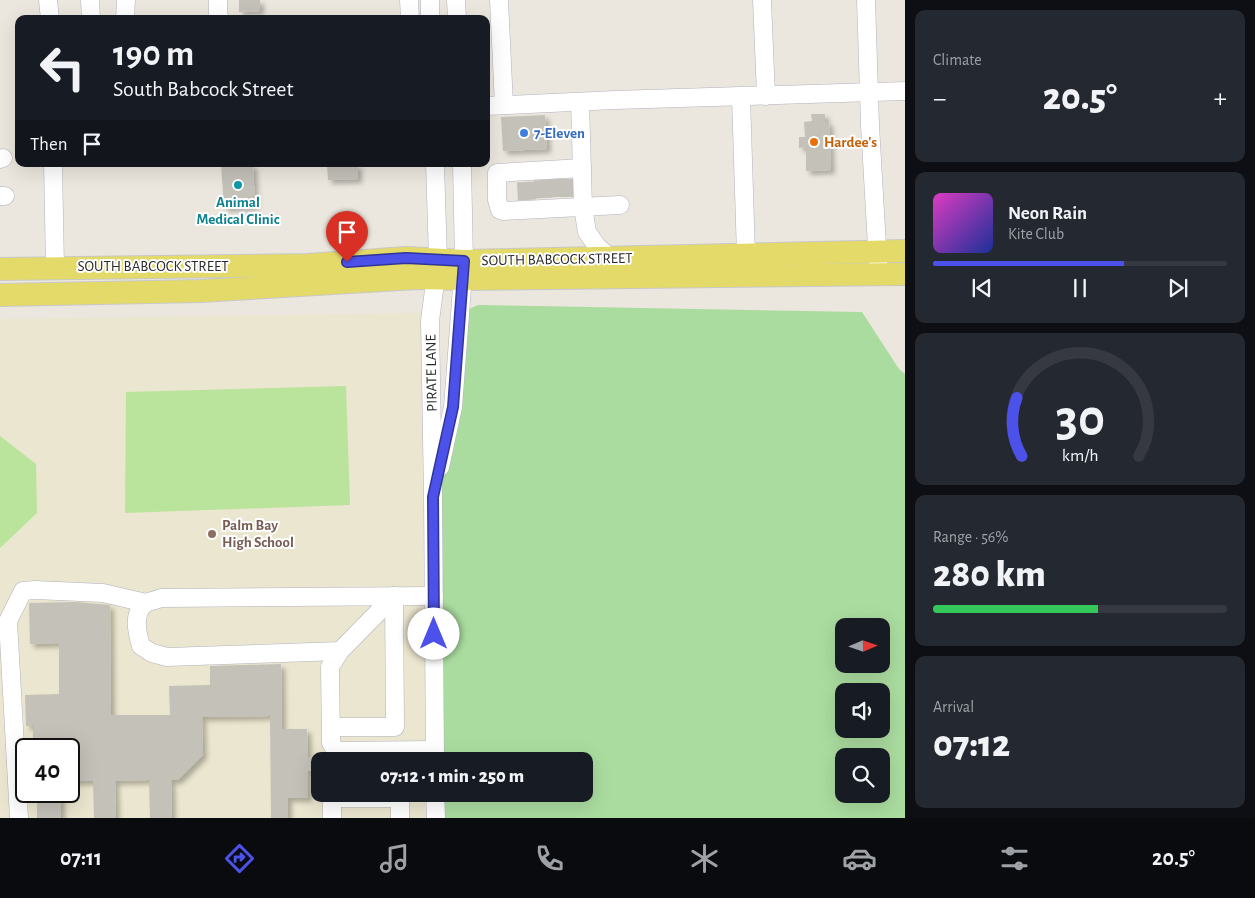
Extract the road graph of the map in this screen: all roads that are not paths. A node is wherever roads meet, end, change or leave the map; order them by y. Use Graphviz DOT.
graph roads {
  1 [pos="48,0"];
  2 [pos="90,0"];
  3 [pos="126,0"];
  4 [pos="218,0"];
  5 [pos="410,0"];
  6 [pos="430,0"];
  7 [pos="456,0"];
  8 [pos="499,0"];
  9 [pos="762,0"];
  10 [pos="866,0"];
  11 [pos="50,15"];
  12 [pos="91,15"];
  13 [pos="125,15"];
  14 [pos="219,15"];
  15 [pos="410,15"];
  16 [pos="430,15"];
  17 [pos="457,15"];
  18 [pos="905,91"];
  19 [pos="870,92"];
  20 [pos="766,96"];
  21 [pos="741,97"];
  22 [pos="580,102"];
  23 [pos="504,105"];
  24 [pos="490,106"];
  25 [pos="53,167"];
  26 [pos="435,167"];
  27 [pos="462,167"];
  28 [pos="545,175"];
  29 [pos="620,205"];
  30 [pos="546,206"];
  31 [pos="905,251"];
  32 [pos="877,252"];
  33 [pos="746,255"];
  34 [pos="610,258"];
  35 [pos="55,267"];
  36 [pos="0,269"];
  37 [pos="437,269"];
  38 [pos="463,270"];
  39 [pos="905,274"];
  40 [pos="879,275"];
  41 [pos="0,295"];
  42 [pos="433,497"];
  43 [pos="394,596"];
  44 [pos="434,596"];
  45 [pos="146,603"];
  46 [pos="340,651"];
  47 [pos="331,727"];
  48 [pos="356,752"];
  49 [pos="435,752"];
  50 [pos="332,802"];
  51 [pos="400,802"];
  52 [pos="435,802"];
  53 [pos="19,818"];
  54 [pos="332,818"];
  55 [pos="400,818"];
  56 [pos="436,818"];
  1 -- 11 [label="street"];
  2 -- 12 [label="street"];
  3 -- 13 [label="street"];
  4 -- 14 [label="street"];
  5 -- 15 [label="street"];
  6 -- 16 [label="street"];
  7 -- 17 [label="street"];
  8 -- 23 [label="street"];
  9 -- 20 [label="street"];
  10 -- 19 [label="street"];
  18 -- 19 [label="street"];
  19 -- 20 [label="street"];
  19 -- 32 [label="street"];
  20 -- 21 [label="street"];
  21 -- 22 [label="street"];
  21 -- 33 [label="street"];
  22 -- 23 [label="street"];
  22 -- 28 [label="street"];
  23 -- 24 [label="street"];
  25 -- 35 [label="street"];
  26 -- 37 [label="street, PIRATE LANE"];
  27 -- 38 [label="street, PIRATE LANE"];
  28 -- 30 [label="street"];
  28 -- 30 [label="street"];
  29 -- 30 [label="street"];
  30 -- 34 [label="street"];
  31 -- 32 [label="main road, SOUTH BABCOCK STREET"];
  32 -- 33 [label="main road, SOUTH BABCOCK STREET"];
  32 -- 40 [label="street"];
  33 -- 34 [label="main road, SOUTH BABCOCK STREET"];
  34 -- 38 [label="main road, SOUTH BABCOCK STREET"];
  35 -- 36 [label="main road, SOUTH BABCOCK STREET"];
  35 -- 37 [label="main road, SOUTH BABCOCK STREET"];
  37 -- 38 [label="main road, SOUTH BABCOCK STREET"];
  37 -- 41 [label="main road, SOUTH BABCOCK STREET"];
  37 -- 42 [label="street, PIRATE LANE"];
  38 -- 40 [label="main road, SOUTH BABCOCK STREET"];
  38 -- 42 [label="street, PIRATE LANE"];
  39 -- 40 [label="main road, SOUTH BABCOCK STREET"];
  42 -- 44 [label="street, PIRATE LANE"];
  43 -- 44 [label="street"];
  43 -- 45 [label="street"];
  43 -- 46 [label="street"];
  43 -- 47 [label="street"];
  44 -- 49 [label="street, PIRATE LANE"];
  45 -- 46 [label="street"];
  45 -- 53 [label="street"];
  46 -- 47 [label="street"];
  47 -- 48 [label="street"];
  50 -- 54 [label="street"];
  51 -- 55 [label="street"];
  52 -- 56 [label="street"];
}
